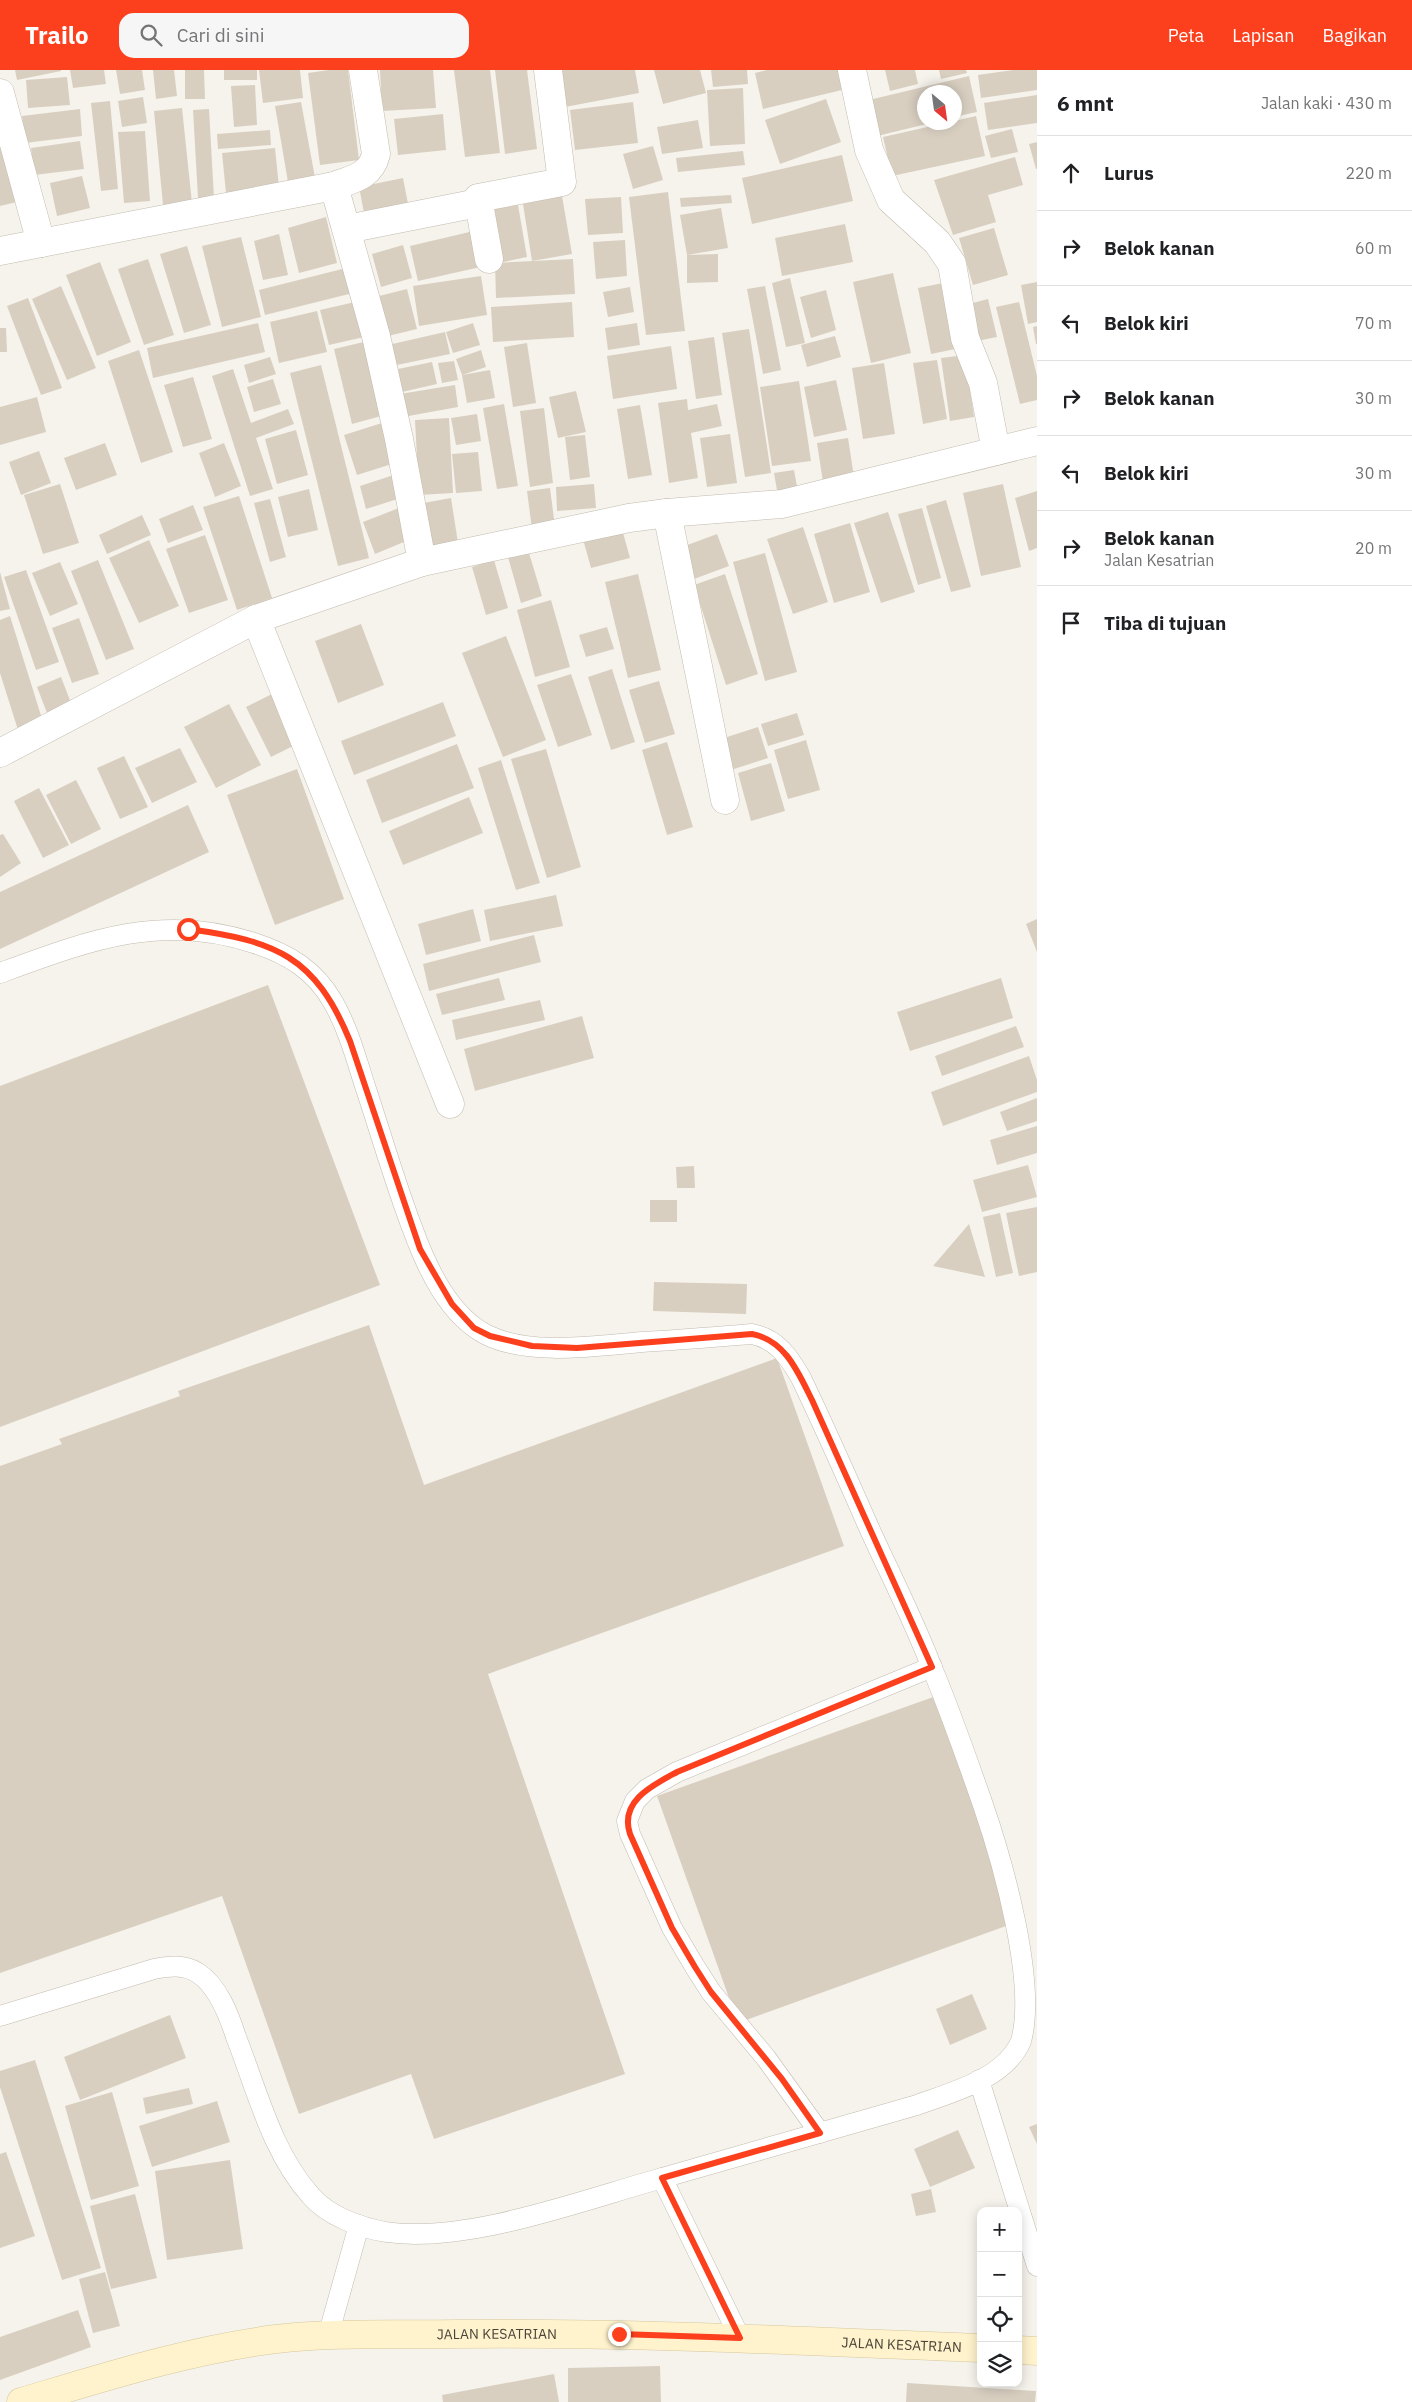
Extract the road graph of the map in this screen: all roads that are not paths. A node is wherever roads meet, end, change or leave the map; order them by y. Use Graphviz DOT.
graph roads {
  1 [pos="363,70"];
  2 [pos="548,70"];
  3 [pos="852,70"];
  4 [pos="0,93"];
  5 [pos="334,186"];
  6 [pos="478,203"];
  7 [pos="346,229"];
  8 [pos="42,243"];
  9 [pos="0,251"];
  10 [pos="488,260"];
  11 [pos="1037,441"];
  12 [pos="996,451"];
  13 [pos="667,513"];
  14 [pos="422,562"];
  15 [pos="256,619"];
  16 [pos="0,753"];
  17 [pos="725,800"];
  18 [pos="0,972"];
  19 [pos="450,1104"];
  20 [pos="932,1667"];
  21 [pos="0,2016"];
  22 [pos="979,2080"];
  23 [pos="820,2133"];
  24 [pos="662,2178"];
  25 [pos="359,2225"];
  26 [pos="1037,2266"];
  27 [pos="328,2336"];
  28 [pos="740,2338"];
  29 [pos="977,2348"];
  30 [pos="1022,2350"];
  31 [pos="1037,2351"];
  32 [pos="21,2402"];
  1 -- 5 [label="street"];
  2 -- 6 [label="street"];
  3 -- 12 [label="street"];
  4 -- 8 [label="street"];
  5 -- 7 [label="street"];
  5 -- 8 [label="street"];
  6 -- 7 [label="street"];
  6 -- 10 [label="street"];
  7 -- 14 [label="street"];
  8 -- 9 [label="street"];
  11 -- 12 [label="street"];
  12 -- 13 [label="street"];
  13 -- 14 [label="street"];
  13 -- 17 [label="street"];
  14 -- 15 [label="street"];
  15 -- 16 [label="street"];
  15 -- 19 [label="street"];
  18 -- 20 [label="lane"];
  20 -- 22 [label="lane"];
  20 -- 23 [label="lane"];
  21 -- 25 [label="lane"];
  22 -- 23 [label="lane"];
  22 -- 26 [label="lane"];
  23 -- 24 [label="lane"];
  24 -- 25 [label="lane"];
  24 -- 28 [label="lane"];
  25 -- 27 [label="lane"];
  27 -- 28 [label="street, JALAN KESATRIAN"];
  27 -- 32 [label="street, JALAN KESATRIAN"];
  28 -- 29 [label="street, JALAN KESATRIAN"];
  30 -- 31 [label="street"];
}
